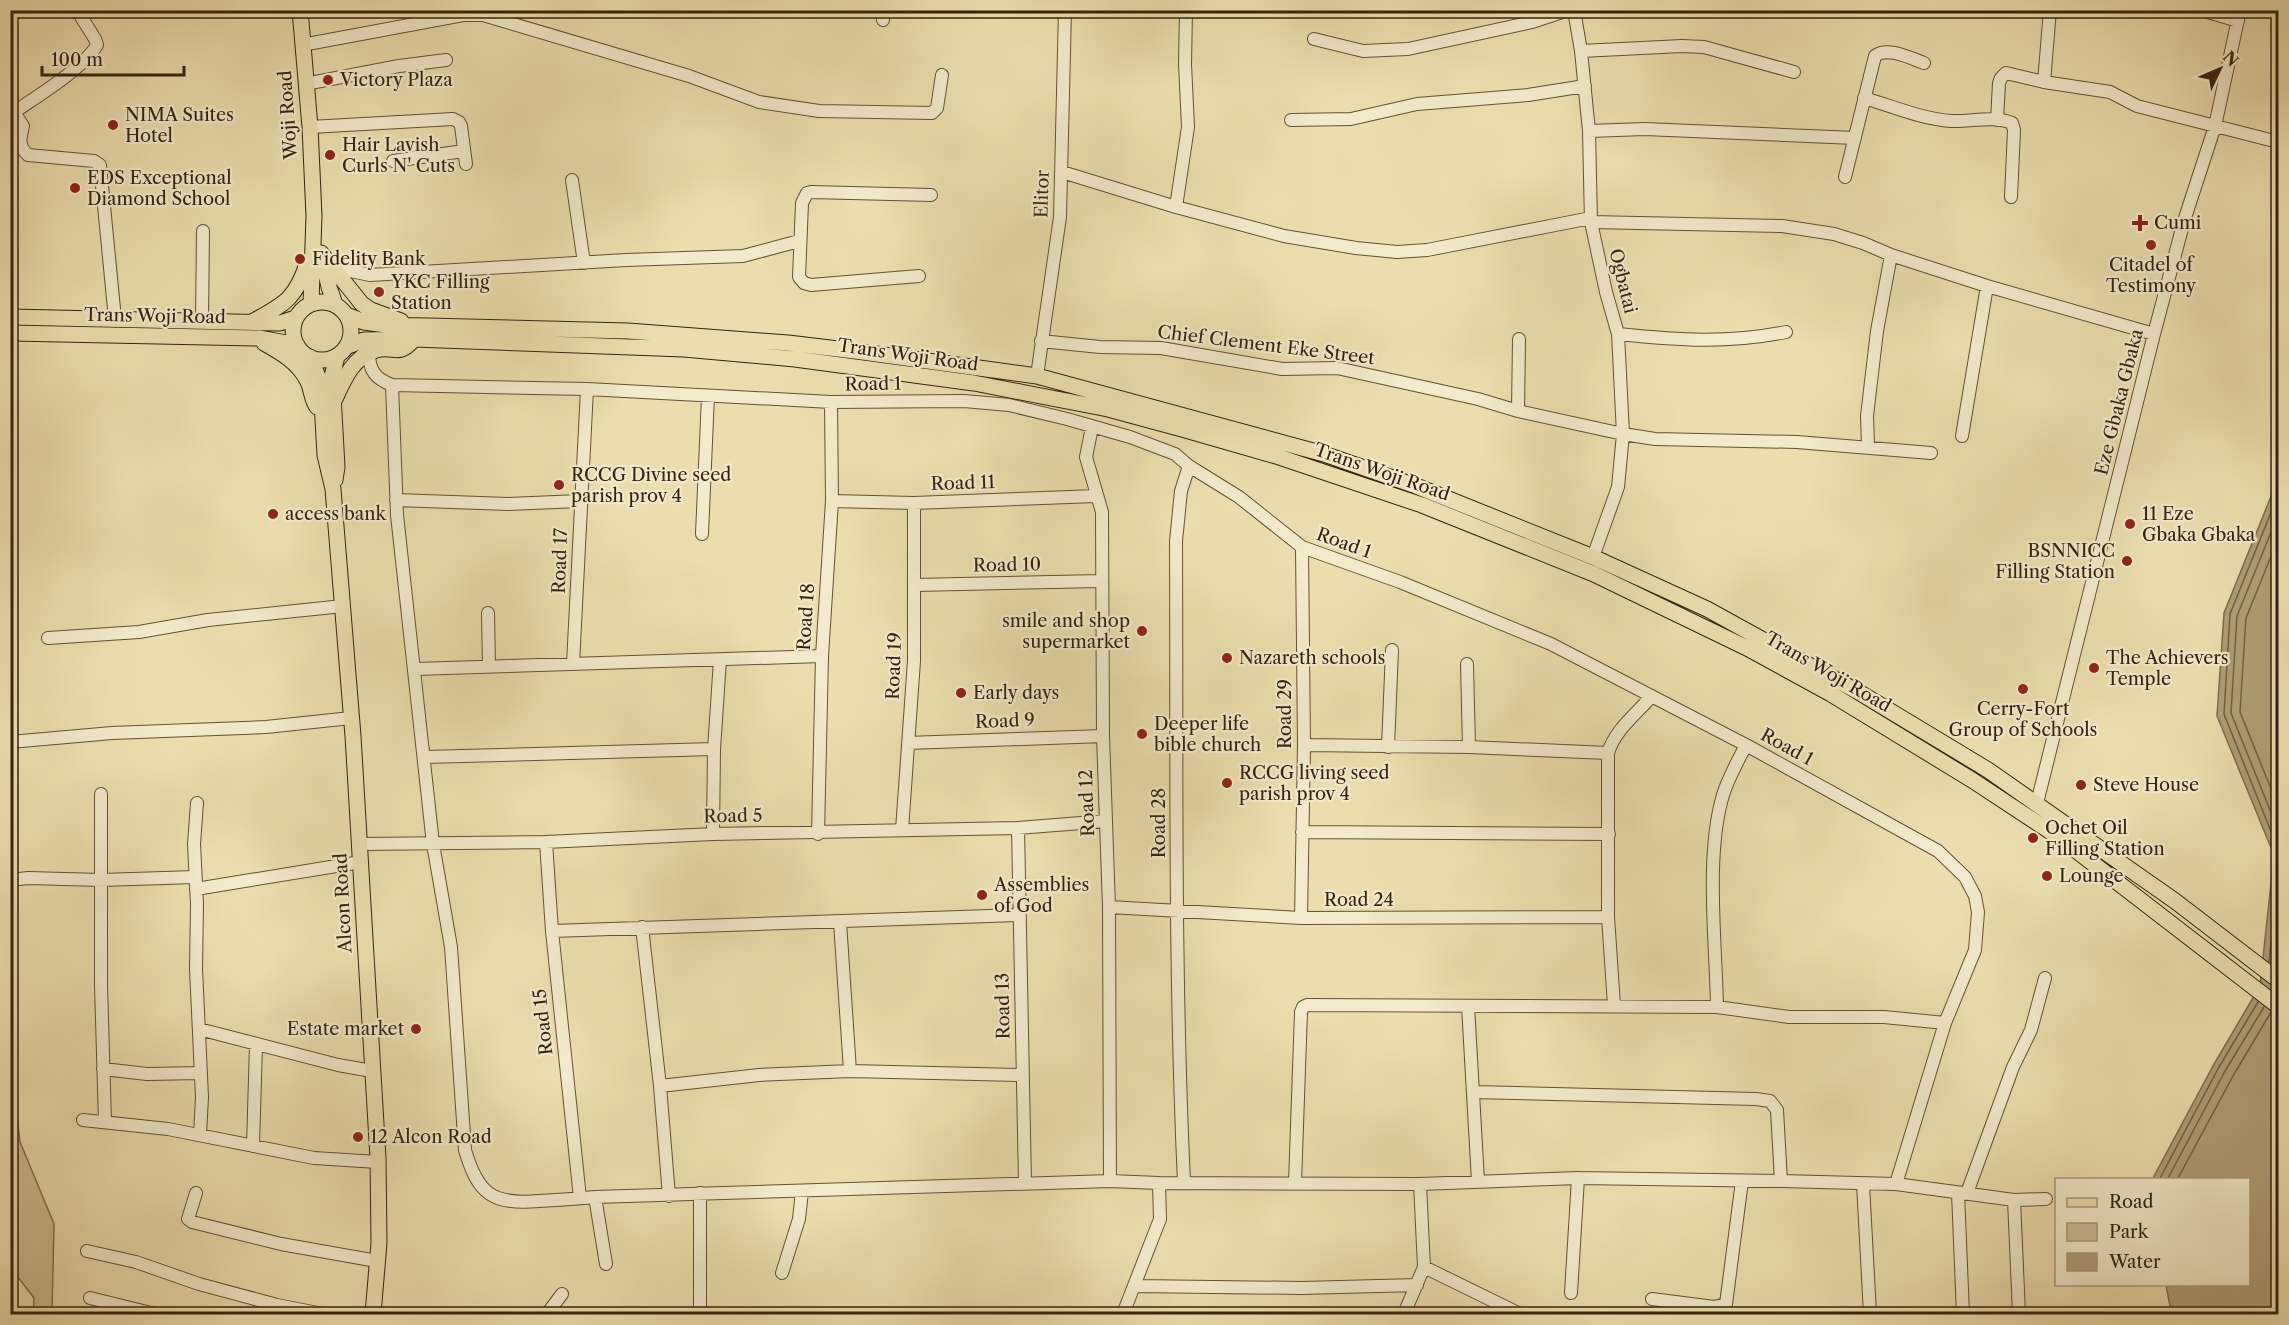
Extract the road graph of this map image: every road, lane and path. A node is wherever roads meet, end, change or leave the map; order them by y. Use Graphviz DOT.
graph roads {
  1 [pos="77,10"];
  2 [pos="300,10"];
  3 [pos="1065,10"];
  4 [pos="1186,10"];
  5 [pos="1568,10"];
  6 [pos="1574,10"];
  7 [pos="2050,10"];
  8 [pos="2201,10"];
  9 [pos="2239,16"];
  10 [pos="1314,39"];
  11 [pos="302,45"];
  12 [pos="1581,51"];
  13 [pos="446,60"];
  14 [pos="1924,63"];
  15 [pos="1794,72"];
  16 [pos="942,75"];
  17 [pos="2044,82"];
  18 [pos="305,84"];
  19 [pos="1585,86"];
  20 [pos="1864,98"];
  21 [pos="12,111"];
  22 [pos="1291,120"];
  23 [pos="1998,120"];
  24 [pos="2216,126"];
  25 [pos="310,127"];
  26 [pos="1589,131"];
  27 [pos="1855,138"];
  28 [pos="2278,142"];
  29 [pos="393,160"];
  30 [pos="1062,172"];
  31 [pos="1845,177"];
  32 [pos="572,180"];
  33 [pos="931,195"];
  34 [pos="2011,197"];
  35 [pos="1176,207"];
  36 [pos="1591,220"];
  37 [pos="203,231"];
  38 [pos="800,240"];
  39 [pos="317,251"];
  40 [pos="1891,255"];
  41 [pos="584,263"];
  42 [pos="331,267"];
  43 [pos="919,276"];
  44 [pos="1987,286"];
  45 [pos="311,303"];
  46 [pos="335,304"];
  47 [pos="349,316"];
  48 [pos="10,317"];
  49 [pos="295,318"];
  50 [pos="115,320"];
  51 [pos="202,321"];
  52 [pos="252,322"];
  53 [pos="413,332"];
  54 [pos="1786,332"];
  55 [pos="10,333"];
  56 [pos="1618,334"];
  57 [pos="2154,334"];
  58 [pos="256,338"];
  59 [pos="1519,339"];
  60 [pos="1041,341"];
  61 [pos="297,345"];
  62 [pos="343,351"];
  63 [pos="369,353"];
  64 [pos="310,357"];
  65 [pos="1037,376"];
  66 [pos="392,385"];
  67 [pos="587,389"];
  68 [pos="708,396"];
  69 [pos="334,402"];
  70 [pos="831,402"];
  71 [pos="1518,411"];
  72 [pos="322,413"];
  73 [pos="1092,427"];
  74 [pos="1623,434"];
  75 [pos="1962,436"];
  76 [pos="1868,446"];
  77 [pos="1931,453"];
  78 [pos="1189,466"];
  79 [pos="333,489"];
  80 [pos="1096,496"];
  81 [pos="396,500"];
  82 [pos="580,501"];
  83 [pos="832,501"];
  84 [pos="914,503"];
  85 [pos="702,534"];
  86 [pos="1302,547"];
  87 [pos="1593,557"];
  88 [pos="1101,581"];
  89 [pos="915,585"];
  90 [pos="343,606"];
  91 [pos="488,613"];
  92 [pos="48,638"];
  93 [pos="1392,650"];
  94 [pos="822,656"];
  95 [pos="1781,658"];
  96 [pos="720,660"];
  97 [pos="573,664"];
  98 [pos="1467,664"];
  99 [pos="489,666"];
  100 [pos="415,669"];
  101 [pos="1651,697"];
  102 [pos="1864,705"];
  103 [pos="351,718"];
  104 [pos="1103,736"];
  105 [pos="10,742"];
  106 [pos="908,743"];
  107 [pos="1304,745"];
  108 [pos="1746,745"];
  109 [pos="1388,747"];
  110 [pos="1469,747"];
  111 [pos="714,749"];
  112 [pos="1608,753"];
  113 [pos="425,758"];
  114 [pos="101,794"];
  115 [pos="197,803"];
  116 [pos="2037,803"];
  117 [pos="1106,821"];
  118 [pos="1017,828"];
  119 [pos="902,830"];
  120 [pos="1302,832"];
  121 [pos="713,834"];
  122 [pos="818,834"];
  123 [pos="1609,834"];
  124 [pos="546,842"];
  125 [pos="360,844"];
  126 [pos="434,844"];
  127 [pos="361,862"];
  128 [pos="10,880"];
  129 [pos="101,880"];
  130 [pos="196,883"];
  131 [pos="1109,907"];
  132 [pos="1177,912"];
  133 [pos="1019,915"];
  134 [pos="1608,917"];
  135 [pos="1301,918"];
  136 [pos="840,922"];
  137 [pos="642,927"];
  138 [pos="552,931"];
  139 [pos="2045,978"];
  140 [pos="2278,980"];
  141 [pos="1614,1005"];
  142 [pos="1468,1006"];
  143 [pos="2278,1006"];
  144 [pos="1717,1007"];
  145 [pos="1945,1023"];
  146 [pos="199,1029"];
  147 [pos="256,1044"];
  148 [pos="103,1069"];
  149 [pos="372,1071"];
  150 [pos="850,1071"];
  151 [pos="201,1073"];
  152 [pos="1022,1075"];
  153 [pos="660,1086"];
  154 [pos="1473,1092"];
  155 [pos="83,1120"];
  156 [pos="105,1122"];
  157 [pos="200,1135"];
  158 [pos="253,1146"];
  159 [pos="378,1162"];
  160 [pos="1578,1178"];
  161 [pos="1110,1181"];
  162 [pos="1478,1181"];
  163 [pos="1781,1181"];
  164 [pos="1185,1182"];
  165 [pos="1295,1182"];
  166 [pos="1742,1182"];
  167 [pos="1025,1184"];
  168 [pos="1159,1184"];
  169 [pos="1420,1184"];
  170 [pos="1863,1184"];
  171 [pos="1896,1184"];
  172 [pos="801,1191"];
  173 [pos="196,1193"];
  174 [pos="700,1193"];
  175 [pos="1962,1193"];
  176 [pos="669,1196"];
  177 [pos="595,1197"];
  178 [pos="580,1198"];
  179 [pos="2046,1199"];
  180 [pos="2014,1200"];
  181 [pos="87,1251"];
  182 [pos="377,1261"];
  183 [pos="606,1264"];
  184 [pos="1424,1267"];
  185 [pos="782,1274"];
  186 [pos="1417,1285"];
  187 [pos="1135,1286"];
  188 [pos="1571,1293"];
  189 [pos="562,1294"];
  190 [pos="90,1298"];
  191 [pos="1652,1299"];
  192 [pos="155,1314"];
  193 [pos="323,1314"];
  194 [pos="373,1314"];
  195 [pos="547,1314"];
  196 [pos="700,1314"];
  197 [pos="1123,1314"];
  198 [pos="1404,1314"];
  199 [pos="1520,1314"];
  200 [pos="1870,1314"];
  201 [pos="1963,1314"];
  202 [pos="2019,1314"];
  1 -- 21 [label="street"];
  2 -- 11 [label="main road, Woji Road"];
  3 -- 30 [label="street, Elitor"];
  4 -- 35 [label="street"];
  5 -- 10 [label="street"];
  6 -- 12 [label="street, Ogbatai"];
  7 -- 17 [label="street"];
  8 -- 9 [label="street"];
  9 -- 24 [label="street, Eze Gbaka Gbaka"];
  11 -- 16 [label="street"];
  11 -- 18 [label="main road, Woji Road"];
  12 -- 15 [label="street"];
  12 -- 19 [label="street, Ogbatai"];
  13 -- 18 [label="street"];
  14 -- 20 [label="street"];
  17 -- 23 [label="street"];
  17 -- 24 [label="street"];
  18 -- 25 [label="main road, Woji Road"];
  19 -- 22 [label="street"];
  19 -- 26 [label="street, Ogbatai"];
  20 -- 23 [label="street"];
  20 -- 27 [label="street"];
  21 -- 50 [label="street"];
  23 -- 34 [label="street"];
  24 -- 28 [label="street"];
  24 -- 57 [label="street, Eze Gbaka Gbaka"];
  25 -- 29 [label="street"];
  25 -- 39 [label="main road, Woji Road"];
  26 -- 27 [label="street"];
  26 -- 36 [label="street, Ogbatai"];
  27 -- 31 [label="street"];
  30 -- 35 [label="street"];
  30 -- 60 [label="street, Elitor"];
  32 -- 41 [label="street"];
  33 -- 38 [label="street"];
  35 -- 36 [label="street"];
  36 -- 40 [label="street"];
  36 -- 56 [label="street, Ogbatai"];
  37 -- 51 [label="street"];
  38 -- 41 [label="street"];
  38 -- 43 [label="street"];
  39 -- 42 [label="main road"];
  39 -- 45 [label="main road"];
  39 -- 46 [label="main road"];
  39 -- 52 [label="main road"];
  40 -- 44 [label="street"];
  40 -- 76 [label="street"];
  41 -- 42 [label="street"];
  42 -- 53 [label="main road"];
  44 -- 57 [label="street"];
  44 -- 75 [label="street"];
  45 -- 46 [label="main road"];
  45 -- 49 [label="main road"];
  46 -- 47 [label="main road"];
  47 -- 53 [label="main road, Trans Woji Road"];
  47 -- 62 [label="main road"];
  48 -- 50 [label="main road, Trans Woji Road"];
  49 -- 52 [label="main road, Trans Woji Road"];
  49 -- 61 [label="main road"];
  50 -- 51 [label="main road, Trans Woji Road"];
  51 -- 52 [label="main road, Trans Woji Road"];
  53 -- 62 [label="main road, Trans Woji Road"];
  53 -- 63 [label="main road"];
  53 -- 65 [label="main road, Trans Woji Road"];
  53 -- 95 [label="main road, Trans Woji Road"];
  54 -- 56 [label="street"];
  55 -- 58 [label="main road, Trans Woji Road"];
  56 -- 74 [label="street, Ogbatai"];
  57 -- 116 [label="street, Eze Gbaka Gbaka"];
  58 -- 61 [label="main road, Trans Woji Road"];
  58 -- 72 [label="main road"];
  59 -- 71 [label="street"];
  60 -- 65 [label="street, Elitor"];
  60 -- 71 [label="street, Chief Clement Eke Street"];
  61 -- 64 [label="main road"];
  62 -- 64 [label="main road"];
  62 -- 69 [label="main road"];
  63 -- 66 [label="street"];
  63 -- 69 [label="main road"];
  64 -- 72 [label="main road"];
  65 -- 87 [label="main road, Trans Woji Road"];
  66 -- 67 [label="street, Road 1"];
  66 -- 81 [label="street"];
  67 -- 68 [label="street, Road 1"];
  67 -- 82 [label="street, Road 17"];
  68 -- 70 [label="street, Road 1"];
  68 -- 85 [label="street"];
  69 -- 79 [label="main road"];
  70 -- 73 [label="street, Road 1"];
  70 -- 83 [label="street, Road 18"];
  71 -- 74 [label="street, Chief Clement Eke Street"];
  72 -- 79 [label="main road"];
  73 -- 78 [label="street, Road 1"];
  73 -- 80 [label="street, Road 12"];
  74 -- 76 [label="street, Chief Clement Eke Street"];
  74 -- 87 [label="street, Ogbatai"];
  76 -- 77 [label="street, Chief Clement Eke Street"];
  78 -- 86 [label="street, Road 1"];
  78 -- 132 [label="street, Road 28"];
  79 -- 90 [label="main road, Alcon Road"];
  80 -- 84 [label="street, Road 11"];
  80 -- 88 [label="street, Road 12"];
  81 -- 82 [label="street"];
  81 -- 100 [label="street"];
  82 -- 97 [label="street, Road 17"];
  83 -- 84 [label="street, Road 11"];
  83 -- 94 [label="street, Road 18"];
  84 -- 89 [label="street, Road 19"];
  86 -- 101 [label="street, Road 1"];
  86 -- 107 [label="street, Road 29"];
  87 -- 95 [label="main road, Trans Woji Road"];
  88 -- 89 [label="street, Road 10"];
  88 -- 104 [label="street, Road 12"];
  89 -- 106 [label="street, Road 19"];
  90 -- 92 [label="street"];
  90 -- 103 [label="main road, Alcon Road"];
  91 -- 99 [label="street"];
  93 -- 109 [label="street"];
  94 -- 96 [label="street"];
  94 -- 122 [label="street, Road 18"];
  95 -- 102 [label="main road, Trans Woji Road"];
  96 -- 97 [label="street"];
  96 -- 111 [label="street"];
  97 -- 99 [label="street"];
  98 -- 110 [label="street"];
  99 -- 100 [label="street"];
  100 -- 113 [label="street"];
  101 -- 108 [label="street, Road 1"];
  101 -- 112 [label="street"];
  102 -- 116 [label="main road, Trans Woji Road"];
  102 -- 143 [label="main road, Trans Woji Road"];
  103 -- 105 [label="street"];
  103 -- 125 [label="main road, Alcon Road"];
  104 -- 106 [label="street, Road 9"];
  104 -- 117 [label="street, Road 12"];
  106 -- 119 [label="street, Road 19"];
  107 -- 109 [label="street"];
  107 -- 120 [label="street, Road 29"];
  108 -- 144 [label="street"];
  108 -- 145 [label="street, Road 1"];
  109 -- 110 [label="street"];
  110 -- 112 [label="street"];
  111 -- 113 [label="street"];
  111 -- 121 [label="street"];
  112 -- 123 [label="street"];
  113 -- 126 [label="street"];
  114 -- 129 [label="street"];
  115 -- 130 [label="street"];
  116 -- 140 [label="main road, Trans Woji Road"];
  117 -- 118 [label="street, Road 5"];
  117 -- 131 [label="street, Road 12"];
  118 -- 119 [label="street, Road 5"];
  118 -- 133 [label="street, Road 13"];
  119 -- 122 [label="street, Road 5"];
  120 -- 123 [label="street"];
  120 -- 135 [label="street, Road 29"];
  121 -- 122 [label="street, Road 5"];
  121 -- 124 [label="street, Road 5"];
  123 -- 134 [label="street"];
  124 -- 126 [label="street, Road 5"];
  124 -- 138 [label="street, Road 15"];
  125 -- 126 [label="street, Road 5"];
  125 -- 127 [label="main road, Alcon Road"];
  126 -- 178 [label="street"];
  127 -- 130 [label="street"];
  127 -- 149 [label="main road, Alcon Road"];
  128 -- 129 [label="street"];
  129 -- 130 [label="street"];
  129 -- 148 [label="street"];
  130 -- 146 [label="street"];
  131 -- 132 [label="street, Road 24"];
  131 -- 161 [label="street, Road 12"];
  132 -- 135 [label="street, Road 24"];
  132 -- 164 [label="street, Road 28"];
  133 -- 136 [label="street"];
  133 -- 152 [label="street, Road 13"];
  134 -- 135 [label="street, Road 24"];
  134 -- 141 [label="street"];
  136 -- 137 [label="street"];
  136 -- 150 [label="street"];
  137 -- 138 [label="street"];
  137 -- 153 [label="street"];
  138 -- 178 [label="street, Road 15"];
  139 -- 175 [label="street"];
  141 -- 142 [label="street"];
  141 -- 144 [label="street"];
  142 -- 154 [label="street"];
  142 -- 165 [label="street"];
  144 -- 145 [label="street"];
  145 -- 171 [label="street, Road 1"];
  146 -- 147 [label="street"];
  146 -- 151 [label="street"];
  147 -- 149 [label="street"];
  147 -- 158 [label="street"];
  148 -- 151 [label="street"];
  148 -- 156 [label="street"];
  149 -- 159 [label="main road, Alcon Road"];
  150 -- 152 [label="street"];
  150 -- 153 [label="street"];
  151 -- 157 [label="street"];
  152 -- 167 [label="street, Road 13"];
  153 -- 176 [label="street"];
  154 -- 162 [label="street"];
  154 -- 163 [label="street"];
  155 -- 156 [label="street"];
  156 -- 157 [label="street"];
  157 -- 158 [label="street"];
  158 -- 159 [label="street"];
  159 -- 182 [label="main road, Alcon Road"];
  160 -- 162 [label="street"];
  160 -- 166 [label="street"];
  160 -- 188 [label="street"];
  161 -- 167 [label="street"];
  161 -- 168 [label="street"];
  162 -- 169 [label="street"];
  163 -- 166 [label="street"];
  163 -- 170 [label="street"];
  164 -- 165 [label="street"];
  164 -- 168 [label="street"];
  165 -- 169 [label="street"];
  166 -- 191 [label="street"];
  167 -- 172 [label="street"];
  168 -- 187 [label="street"];
  169 -- 184 [label="street"];
  170 -- 171 [label="street"];
  170 -- 200 [label="street"];
  171 -- 175 [label="street"];
  172 -- 174 [label="street"];
  172 -- 185 [label="street"];
  173 -- 182 [label="street"];
  174 -- 176 [label="street"];
  174 -- 196 [label="street"];
  175 -- 180 [label="street"];
  175 -- 201 [label="street"];
  176 -- 177 [label="street"];
  177 -- 178 [label="street"];
  177 -- 183 [label="street"];
  179 -- 180 [label="street"];
  180 -- 202 [label="street"];
  181 -- 193 [label="street"];
  182 -- 194 [label="main road, Alcon Road"];
  184 -- 186 [label="street"];
  184 -- 199 [label="street"];
  186 -- 187 [label="street"];
  186 -- 198 [label="street"];
  187 -- 197 [label="street"];
  189 -- 195 [label="street"];
  190 -- 192 [label="street"];
}
